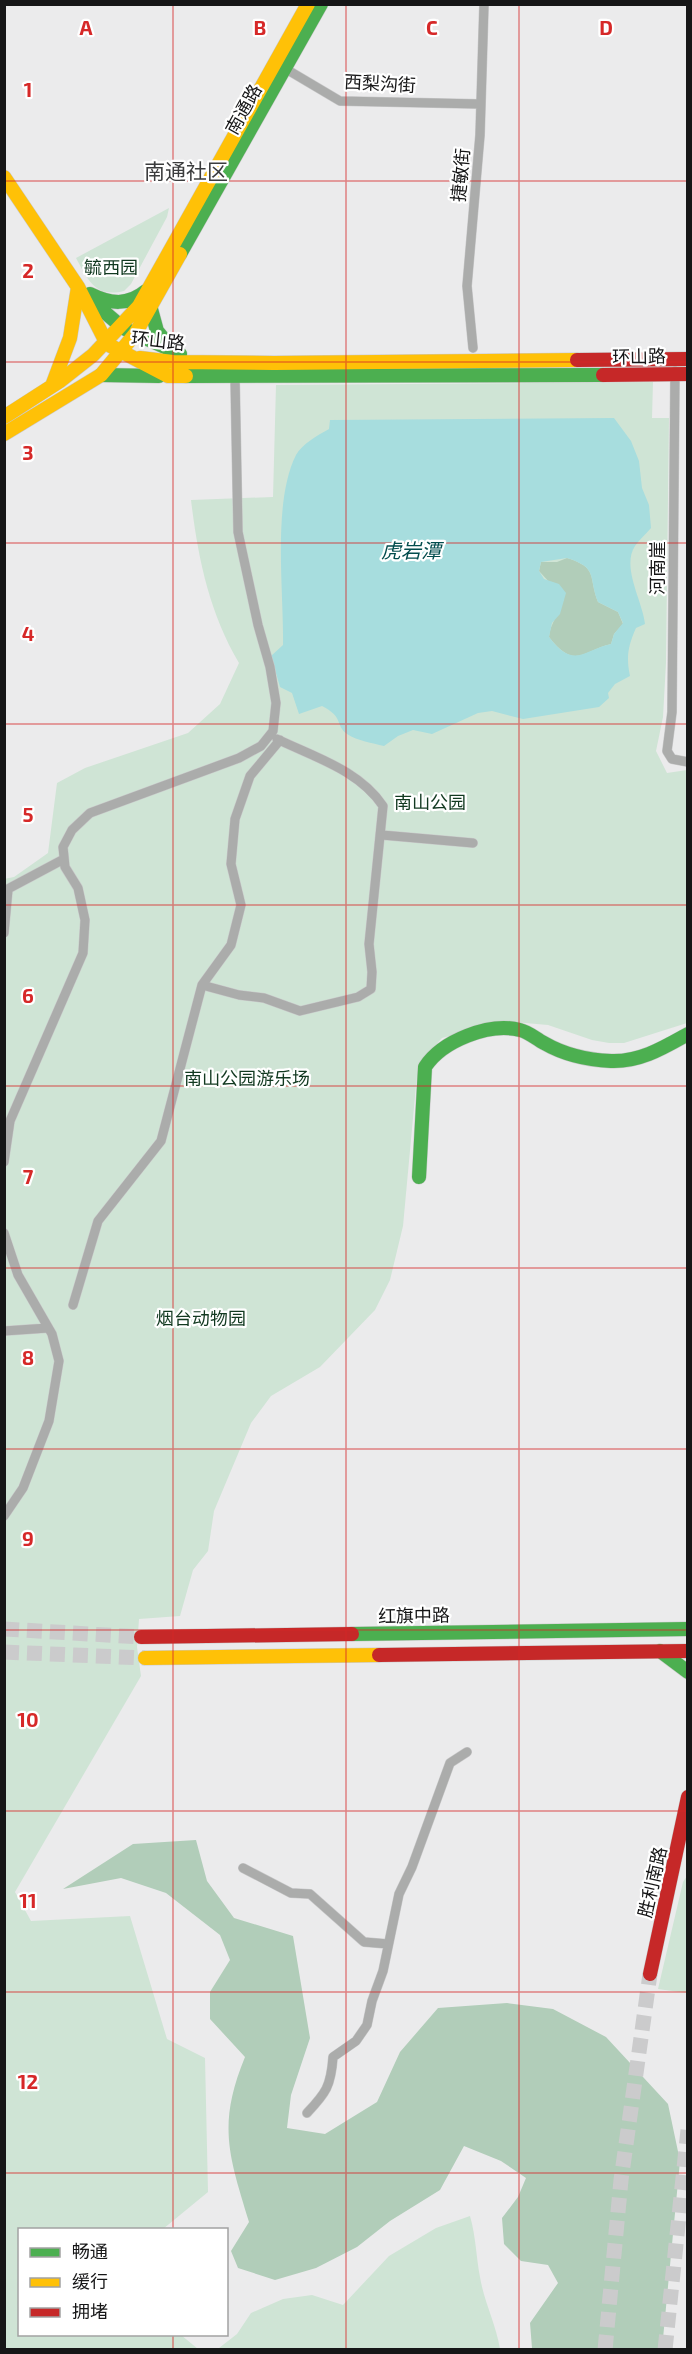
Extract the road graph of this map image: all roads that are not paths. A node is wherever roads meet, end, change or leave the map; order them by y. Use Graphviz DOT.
graph roads {
  1 [pos="308,4"];
  2 [pos="321,4"];
  3 [pos="484,4"];
  4 [pos="286,69"];
  5 [pos="480,104"];
  6 [pos="4,177"];
  7 [pos="150,286"];
  8 [pos="78,287"];
  9 [pos="151,309"];
  10 [pos="129,331"];
  11 [pos="107,344"];
  12 [pos="473,348"];
  13 [pos="121,353"];
  14 [pos="180,354"];
  15 [pos="681,359"];
  16 [pos="195,361"];
  17 [pos="681,374"];
  18 [pos="101,375"];
  19 [pos="168,376"];
  20 [pos="235,378"];
  21 [pos="51,388"];
  22 [pos="4,417"];
  23 [pos="4,434"];
  24 [pos="270,735"];
  25 [pos="280,740"];
  26 [pos="687,762"];
  27 [pos="382,835"];
  28 [pos="473,843"];
  29 [pos="64,859"];
  30 [pos="6,890"];
  31 [pos="4,933"];
  32 [pos="202,985"];
  33 [pos="687,1034"];
  34 [pos="4,1162"];
  35 [pos="419,1177"];
  36 [pos="4,1233"];
  37 [pos="73,1305"];
  38 [pos="48,1328"];
  39 [pos="4,1331"];
  40 [pos="4,1516"];
  41 [pos="687,1629"];
  42 [pos="141,1637"];
  43 [pos="660,1651"];
  44 [pos="687,1652"];
  45 [pos="145,1658"];
  46 [pos="687,1672"];
  47 [pos="467,1752"];
  48 [pos="687,1797"];
  49 [pos="681,1861"];
  50 [pos="243,1868"];
  51 [pos="388,1944"];
  52 [pos="650,1974"];
  53 [pos="307,2113"];
  1 -- 7 [label="main road"];
  2 -- 4 [label="main road, 南通路"];
  3 -- 5 [label="street, 捷敏街"];
  4 -- 5 [label="street, 西梨沟街"];
  4 -- 9 [label="main road, 南通路"];
  5 -- 12 [label="street, 捷敏街"];
  6 -- 8 [label="main road"];
  7 -- 8 [label="main road"];
  7 -- 10 [label="main road"];
  8 -- 10 [label="main road, 环山路"];
  8 -- 11 [label="main road"];
  8 -- 21 [label="main road"];
  9 -- 10 [label="main road, 南通路"];
  9 -- 14 [label="main road"];
  10 -- 11 [label="main road"];
  10 -- 13 [label="main road, 南通路"];
  10 -- 14 [label="main road, 环山路"];
  11 -- 13 [label="main road"];
  11 -- 21 [label="main road"];
  13 -- 16 [label="main road, 环山路"];
  13 -- 18 [label="main road, 南通路"];
  13 -- 19 [label="main road, 环山路"];
  14 -- 16 [label="main road, 环山路"];
  15 -- 16 [label="main road, 环山路"];
  15 -- 17 [label="street, 河南崖"];
  17 -- 20 [label="main road, 环山路"];
  17 -- 26 [label="street, 河南崖"];
  18 -- 19 [label="main road"];
  18 -- 23 [label="main road, 南通路"];
  19 -- 20 [label="main road, 环山路"];
  20 -- 24 [label="street"];
  21 -- 22 [label="main road"];
  24 -- 25 [label="street"];
  24 -- 29 [label="street"];
  25 -- 27 [label="street"];
  25 -- 32 [label="street"];
  27 -- 28 [label="street"];
  27 -- 32 [label="street"];
  29 -- 30 [label="street"];
  29 -- 34 [label="street"];
  30 -- 31 [label="street"];
  32 -- 37 [label="street"];
  33 -- 35 [label="main road"];
  36 -- 38 [label="street"];
  38 -- 39 [label="street"];
  38 -- 40 [label="street"];
  41 -- 42 [label="main road, 红旗中路"];
  43 -- 44 [label="main road"];
  43 -- 45 [label="main road"];
  43 -- 46 [label="main road"];
  47 -- 51 [label="street"];
  48 -- 49 [label="main road, 胜利南路"];
  49 -- 52 [label="main road, 胜利南路"];
  50 -- 51 [label="street"];
  51 -- 53 [label="street"];
}
